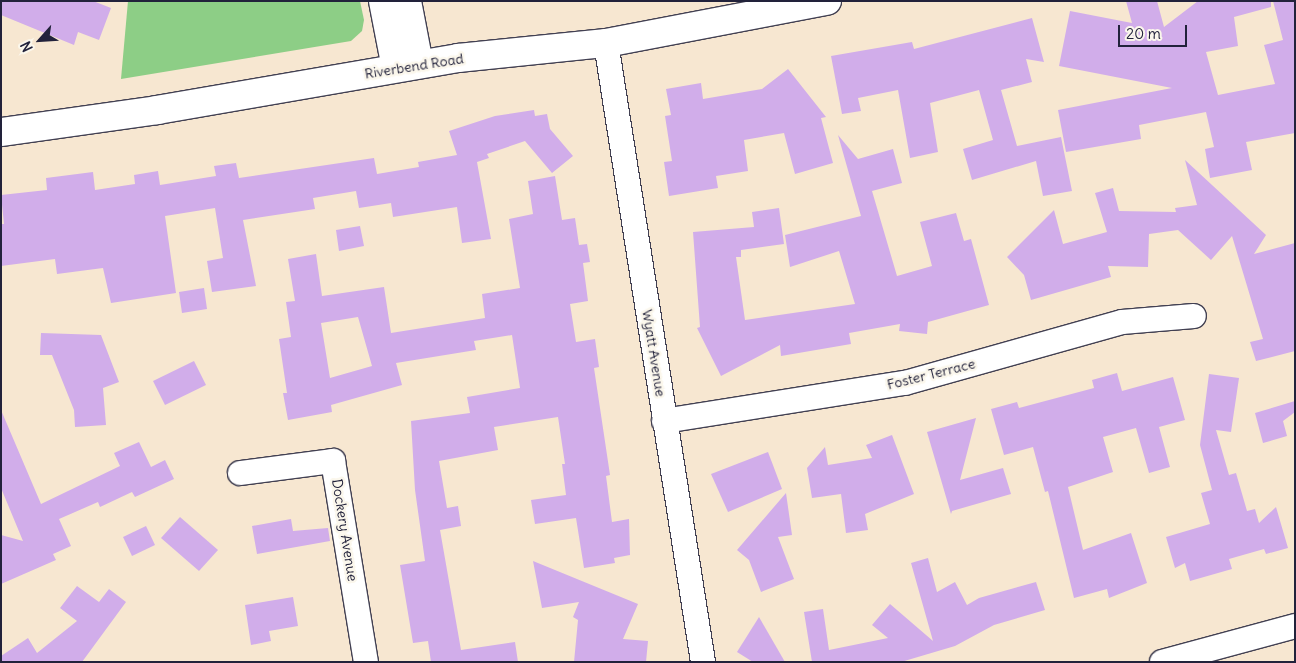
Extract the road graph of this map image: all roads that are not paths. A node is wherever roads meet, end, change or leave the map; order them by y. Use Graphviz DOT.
graph roads {
  1 [pos="383,1"];
  2 [pos="407,1"];
  3 [pos="827,1"];
  4 [pos="606,43"];
  5 [pos="408,66"];
  6 [pos="1,132"];
  7 [pos="1194,316"];
  8 [pos="664,421"];
  9 [pos="240,473"];
  10 [pos="1295,626"];
  11 [pos="1176,660"];
  12 [pos="366,662"];
  13 [pos="703,662"];
  1 -- 5 [label="main road"];
  2 -- 5 [label="main road"];
  3 -- 4 [label="main road, Riverbend Road"];
  4 -- 5 [label="main road, Riverbend Road"];
  4 -- 8 [label="street, Wyatt Avenue"];
  5 -- 6 [label="main road, Riverbend Road"];
  7 -- 8 [label="street, Foster Terrace"];
  8 -- 13 [label="street, Wyatt Avenue"];
  9 -- 12 [label="street, Dockery Avenue"];
  10 -- 11 [label="street"];
}
